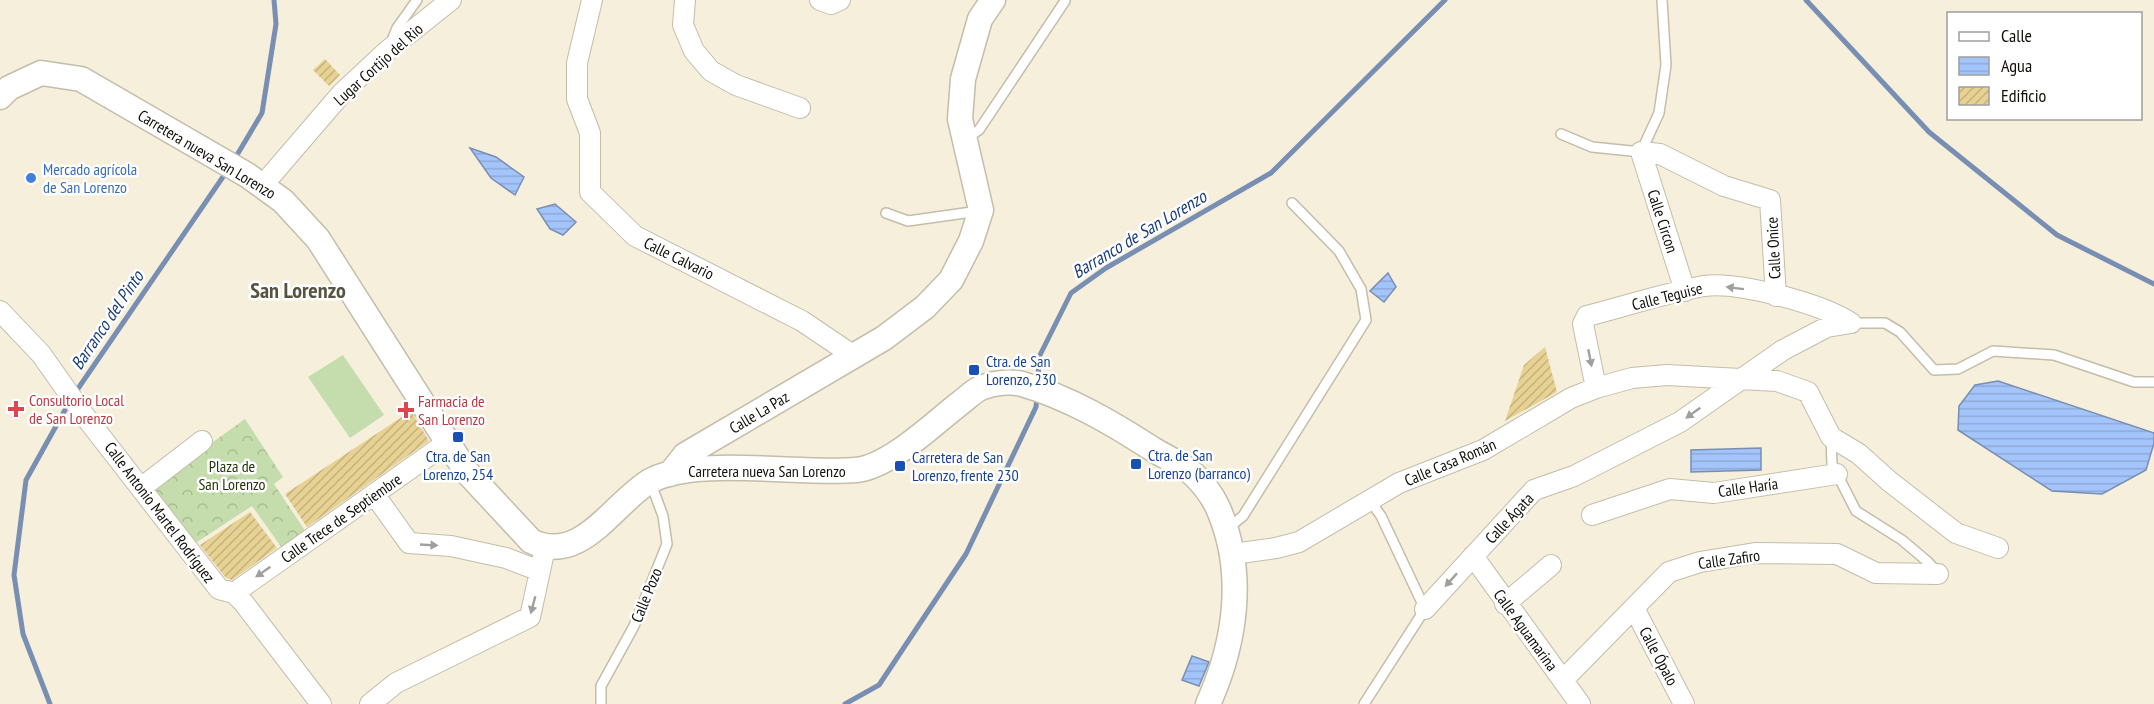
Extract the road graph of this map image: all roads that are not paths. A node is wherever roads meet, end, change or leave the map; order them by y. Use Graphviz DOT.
graph roads {
  1 [pos="417,0"];
  2 [pos="451,0"];
  3 [pos="592,0"];
  4 [pos="685,0"];
  5 [pos="820,0"];
  6 [pos="840,0"];
  7 [pos="993,0"];
  8 [pos="1662,0"];
  9 [pos="1065,1"];
  10 [pos="387,51"];
  11 [pos="0,97"];
  12 [pos="800,108"];
  13 [pos="1561,134"];
  14 [pos="964,139"];
  15 [pos="1641,152"];
  16 [pos="262,186"];
  17 [pos="1292,203"];
  18 [pos="981,210"];
  19 [pos="886,213"];
  20 [pos="1685,291"];
  21 [pos="1776,296"];
  22 [pos="0,311"];
  23 [pos="1851,323"];
  24 [pos="854,356"];
  25 [pos="1740,379"];
  26 [pos="2154,382"];
  27 [pos="1596,388"];
  28 [pos="1831,436"];
  29 [pos="202,441"];
  30 [pos="448,442"];
  31 [pos="1837,474"];
  32 [pos="660,478"];
  33 [pos="141,488"];
  34 [pos="374,494"];
  35 [pos="1369,499"];
  36 [pos="1592,515"];
  37 [pos="1227,529"];
  38 [pos="1998,548"];
  39 [pos="1233,554"];
  40 [pos="1473,556"];
  41 [pos="542,559"];
  42 [pos="1551,565"];
  43 [pos="1938,574"];
  44 [pos="234,593"];
  45 [pos="1505,604"];
  46 [pos="1634,608"];
  47 [pos="1425,609"];
  48 [pos="1563,680"];
  49 [pos="321,704"];
  50 [pos="370,704"];
  51 [pos="601,704"];
  52 [pos="1208,704"];
  53 [pos="1364,704"];
  54 [pos="1580,704"];
  55 [pos="1684,704"];
  1 -- 10 [label="lane"];
  2 -- 10 [label="street, Lugar Cortijo del Rio"];
  3 -- 24 [label="street, Calle Calvario"];
  4 -- 12 [label="street"];
  5 -- 6 [label="street"];
  7 -- 14 [label="street"];
  8 -- 15 [label="lane"];
  9 -- 14 [label="lane"];
  10 -- 16 [label="street, Lugar Cortijo del Rio"];
  11 -- 16 [label="street, Carretera nueva San Lorenzo"];
  13 -- 15 [label="lane"];
  14 -- 18 [label="street"];
  15 -- 20 [label="street, Calle Circon"];
  15 -- 21 [label="street, Calle Onice"];
  16 -- 30 [label="street, Carretera nueva San Lorenzo"];
  17 -- 37 [label="lane"];
  18 -- 19 [label="lane"];
  18 -- 24 [label="street, Calle La Paz"];
  21 -- 20 [label="street, Calle Teguise, one-way"];
  20 -- 27 [label="street, Calle Teguise, one-way"];
  21 -- 23 [label="street, Calle Teguise"];
  22 -- 33 [label="street, Calle Antonio Martel Rodríguez"];
  23 -- 25 [label="street"];
  23 -- 26 [label="lane"];
  24 -- 32 [label="street, Calle La Paz"];
  25 -- 27 [label="street, Calle Casa Román"];
  25 -- 28 [label="street, Calle Casa Román"];
  25 -- 40 [label="street, Calle Ágata, one-way"];
  27 -- 35 [label="street, Calle Casa Román"];
  28 -- 31 [label="lane"];
  28 -- 38 [label="street, Calle Casa Román"];
  29 -- 33 [label="street"];
  30 -- 34 [label="street, Calle Trece de Septiembre"];
  30 -- 41 [label="street, Carretera nueva San Lorenzo"];
  31 -- 36 [label="street, Calle Haría"];
  31 -- 43 [label="lane"];
  32 -- 37 [label="street, Carretera nueva San Lorenzo"];
  32 -- 41 [label="street"];
  32 -- 51 [label="lane, Calle Pozo"];
  33 -- 44 [label="street, Calle Antonio Martel Rodríguez"];
  34 -- 41 [label="street, one-way"];
  34 -- 44 [label="street, Calle Trece de Septiembre, one-way"];
  35 -- 39 [label="street, Calle Casa Román"];
  35 -- 47 [label="lane"];
  37 -- 39 [label="street, Carretera nueva San Lorenzo"];
  39 -- 52 [label="street, Carretera nueva San Lorenzo"];
  40 -- 45 [label="street, Calle Aguamarina"];
  40 -- 47 [label="street, Calle Ágata, one-way"];
  41 -- 50 [label="street, one-way"];
  42 -- 45 [label="street"];
  43 -- 46 [label="street, Calle Zafiro"];
  44 -- 49 [label="street, Calle Antonio Martel Rodríguez"];
  45 -- 48 [label="street, Calle Aguamarina"];
  46 -- 48 [label="street, Calle Zafiro"];
  46 -- 55 [label="street, Calle Ópalo"];
  47 -- 53 [label="lane, Calle Ágata"];
  48 -- 54 [label="street, Calle Aguamarina"];
}
